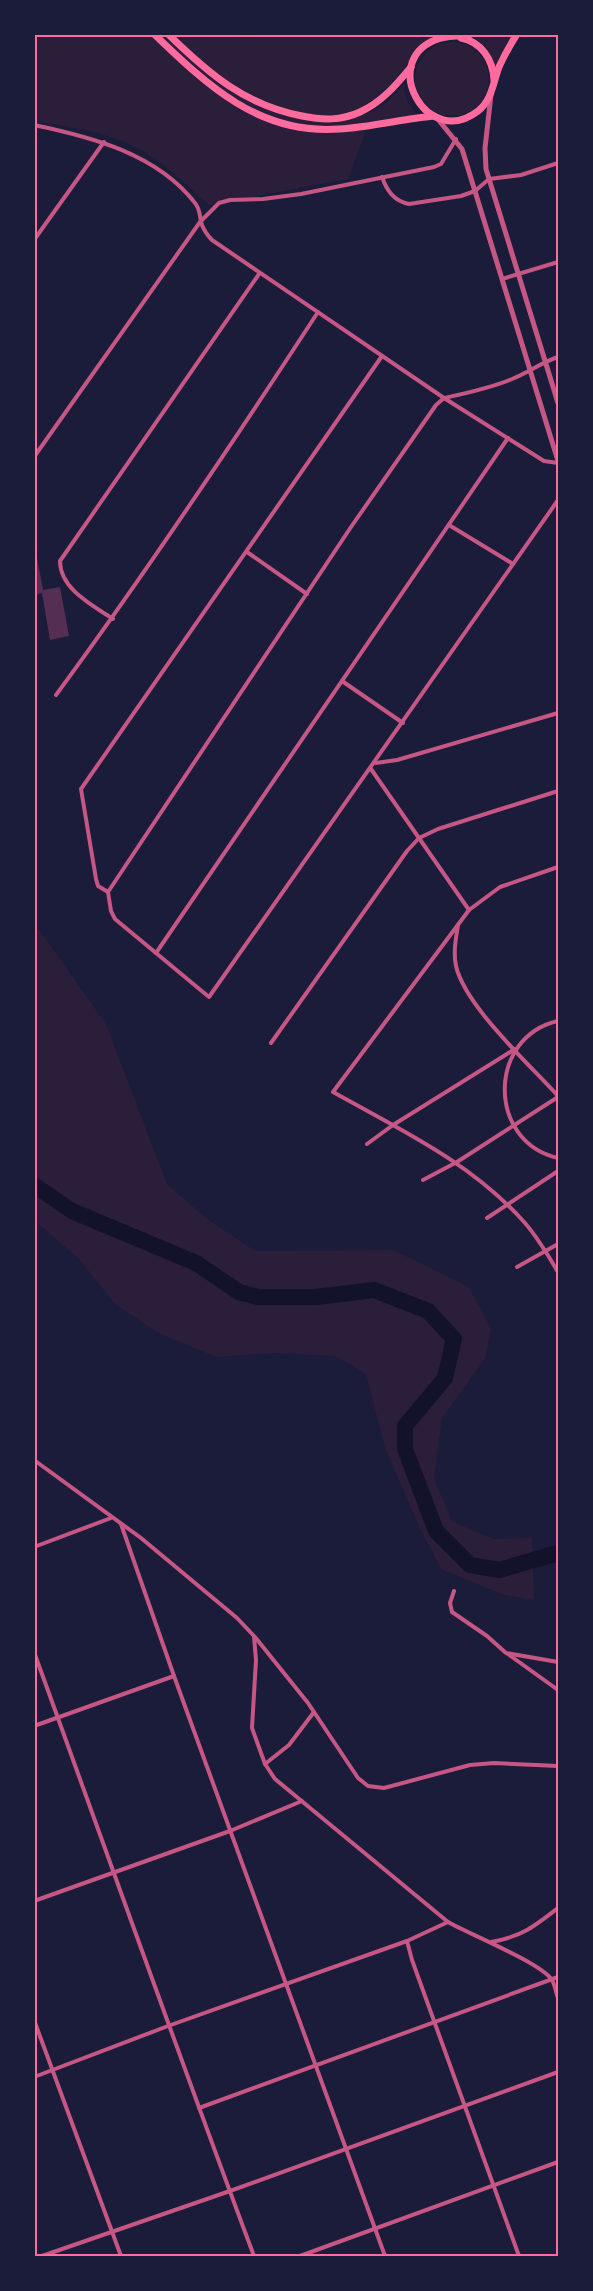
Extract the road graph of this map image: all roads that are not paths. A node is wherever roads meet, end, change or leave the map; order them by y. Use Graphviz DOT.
graph roads {
  1 [pos="154,34"];
  2 [pos="168,34"];
  3 [pos="471,34"];
  4 [pos="517,34"];
  5 [pos="435,37"];
  6 [pos="456,37"];
  7 [pos="411,67"];
  8 [pos="494,82"];
  9 [pos="491,93"];
  10 [pos="435,117"];
  11 [pos="34,125"];
  12 [pos="456,140"];
  13 [pos="104,142"];
  14 [pos="558,163"];
  15 [pos="382,177"];
  16 [pos="489,179"];
  17 [pos="475,191"];
  18 [pos="200,222"];
  19 [pos="34,240"];
  20 [pos="558,262"];
  21 [pos="259,274"];
  22 [pos="518,274"];
  23 [pos="501,279"];
  24 [pos="318,312"];
  25 [pos="382,356"];
  26 [pos="558,357"];
  27 [pos="545,361"];
  28 [pos="531,371"];
  29 [pos="444,398"];
  30 [pos="558,403"];
  31 [pos="508,438"];
  32 [pos="557,452"];
  33 [pos="34,457"];
  34 [pos="558,462"];
  35 [pos="558,500"];
  36 [pos="449,525"];
  37 [pos="247,552"];
  38 [pos="513,564"];
  39 [pos="308,594"];
  40 [pos="112,619"];
  41 [pos="342,681"];
  42 [pos="56,695"];
  43 [pos="558,712"];
  44 [pos="403,723"];
  45 [pos="375,763"];
  46 [pos="371,769"];
  47 [pos="558,791"];
  48 [pos="419,838"];
  49 [pos="558,867"];
  50 [pos="108,892"];
  51 [pos="469,910"];
  52 [pos="458,924"];
  53 [pos="156,953"];
  54 [pos="558,1021"];
  55 [pos="271,1043"];
  56 [pos="515,1049"];
  57 [pos="558,1097"];
  58 [pos="393,1125"];
  59 [pos="513,1125"];
  60 [pos="367,1144"];
  61 [pos="558,1158"];
  62 [pos="457,1162"];
  63 [pos="558,1171"];
  64 [pos="423,1180"];
  65 [pos="507,1204"];
  66 [pos="487,1218"];
  67 [pos="558,1244"];
  68 [pos="546,1251"];
  69 [pos="517,1267"];
  70 [pos="558,1272"];
  71 [pos="34,1460"];
  72 [pos="112,1518"];
  73 [pos="121,1524"];
  74 [pos="34,1547"];
  75 [pos="453,1591"];
  76 [pos="254,1636"];
  77 [pos="34,1652"];
  78 [pos="506,1653"];
  79 [pos="558,1662"];
  80 [pos="174,1676"];
  81 [pos="558,1690"];
  82 [pos="314,1712"];
  83 [pos="58,1717"];
  84 [pos="34,1726"];
  85 [pos="265,1764"];
  86 [pos="558,1766"];
  87 [pos="302,1801"];
  88 [pos="230,1831"];
  89 [pos="115,1873"];
  90 [pos="34,1901"];
  91 [pos="558,1908"];
  92 [pos="448,1922"];
  93 [pos="407,1941"];
  94 [pos="490,1942"];
  95 [pos="558,1977"];
  96 [pos="552,1980"];
  97 [pos="287,1985"];
  98 [pos="558,1998"];
  99 [pos="34,2020"];
  100 [pos="434,2021"];
  101 [pos="168,2026"];
  102 [pos="316,2065"];
  103 [pos="52,2070"];
  104 [pos="558,2072"];
  105 [pos="34,2077"];
  106 [pos="465,2106"];
  107 [pos="199,2108"];
  108 [pos="346,2149"];
  109 [pos="558,2162"];
  110 [pos="494,2186"];
  111 [pos="230,2191"];
  112 [pos="375,2229"];
  113 [pos="111,2231"];
  114 [pos="42,2256"];
  115 [pos="121,2256"];
  116 [pos="254,2256"];
  117 [pos="300,2256"];
  118 [pos="385,2256"];
  119 [pos="519,2256"];
  1 -- 10 [label="main road"];
  2 -- 7 [label="main road"];
  3 -- 6 [label="main road"];
  4 -- 8 [label="main road"];
  5 -- 6 [label="main road"];
  5 -- 7 [label="main road"];
  6 -- 8 [label="main road"];
  7 -- 10 [label="main road"];
  8 -- 9 [label="main road"];
  9 -- 10 [label="main road"];
  9 -- 16 [label="street"];
  10 -- 12 [label="street"];
  11 -- 13 [label="street"];
  12 -- 15 [label="street"];
  12 -- 17 [label="street"];
  13 -- 18 [label="street"];
  13 -- 19 [label="street"];
  14 -- 16 [label="street"];
  15 -- 17 [label="street"];
  15 -- 18 [label="street"];
  16 -- 17 [label="street"];
  16 -- 22 [label="street"];
  17 -- 23 [label="street"];
  18 -- 21 [label="street"];
  18 -- 33 [label="street"];
  20 -- 22 [label="street"];
  21 -- 24 [label="street"];
  21 -- 40 [label="street"];
  22 -- 23 [label="street"];
  22 -- 27 [label="street"];
  23 -- 28 [label="street"];
  24 -- 25 [label="street"];
  24 -- 40 [label="street"];
  25 -- 29 [label="street"];
  25 -- 37 [label="street"];
  26 -- 27 [label="street"];
  27 -- 28 [label="street"];
  27 -- 30 [label="street"];
  28 -- 29 [label="street"];
  28 -- 32 [label="street"];
  29 -- 31 [label="street"];
  29 -- 39 [label="street"];
  31 -- 34 [label="street"];
  31 -- 36 [label="street"];
  32 -- 34 [label="street"];
  35 -- 38 [label="street"];
  36 -- 38 [label="street"];
  36 -- 41 [label="street"];
  37 -- 39 [label="street"];
  37 -- 50 [label="street"];
  38 -- 44 [label="street"];
  39 -- 50 [label="street"];
  40 -- 42 [label="street"];
  41 -- 44 [label="street"];
  41 -- 53 [label="street"];
  43 -- 45 [label="street"];
  44 -- 45 [label="street"];
  45 -- 46 [label="street"];
  46 -- 48 [label="street"];
  46 -- 53 [label="street"];
  47 -- 48 [label="street"];
  48 -- 51 [label="street"];
  48 -- 55 [label="street"];
  49 -- 51 [label="street"];
  50 -- 53 [label="street"];
  51 -- 52 [label="street"];
  52 -- 56 [label="street"];
  52 -- 58 [label="street"];
  54 -- 56 [label="street"];
  56 -- 57 [label="street"];
  56 -- 58 [label="street"];
  56 -- 59 [label="street"];
  57 -- 59 [label="street"];
  58 -- 60 [label="street"];
  58 -- 62 [label="street"];
  59 -- 61 [label="street"];
  59 -- 62 [label="street"];
  62 -- 64 [label="street"];
  62 -- 65 [label="street"];
  63 -- 65 [label="street"];
  65 -- 66 [label="street"];
  65 -- 68 [label="street"];
  67 -- 68 [label="street"];
  68 -- 69 [label="street"];
  68 -- 70 [label="street"];
  71 -- 72 [label="street"];
  72 -- 73 [label="street"];
  72 -- 74 [label="street"];
  73 -- 76 [label="street"];
  73 -- 80 [label="street"];
  75 -- 78 [label="street"];
  76 -- 82 [label="street"];
  76 -- 85 [label="street"];
  77 -- 83 [label="street"];
  78 -- 79 [label="street"];
  78 -- 81 [label="street"];
  80 -- 83 [label="street"];
  80 -- 88 [label="street"];
  82 -- 85 [label="street"];
  82 -- 86 [label="street"];
  83 -- 84 [label="street"];
  83 -- 89 [label="street"];
  85 -- 87 [label="street"];
  87 -- 88 [label="street"];
  87 -- 92 [label="street"];
  88 -- 89 [label="street"];
  88 -- 97 [label="street"];
  89 -- 90 [label="street"];
  89 -- 101 [label="street"];
  91 -- 94 [label="street"];
  92 -- 93 [label="street"];
  92 -- 94 [label="street"];
  93 -- 97 [label="street"];
  93 -- 100 [label="street"];
  94 -- 96 [label="street"];
  95 -- 96 [label="street"];
  96 -- 98 [label="street"];
  96 -- 100 [label="street"];
  97 -- 101 [label="street"];
  97 -- 102 [label="street"];
  99 -- 103 [label="street"];
  100 -- 102 [label="street"];
  100 -- 106 [label="street"];
  101 -- 103 [label="street"];
  101 -- 107 [label="street"];
  102 -- 107 [label="street"];
  102 -- 108 [label="street"];
  103 -- 105 [label="street"];
  103 -- 113 [label="street"];
  104 -- 106 [label="street"];
  106 -- 108 [label="street"];
  106 -- 110 [label="street"];
  107 -- 111 [label="street"];
  108 -- 111 [label="street"];
  108 -- 112 [label="street"];
  109 -- 110 [label="street"];
  110 -- 112 [label="street"];
  110 -- 119 [label="street"];
  111 -- 113 [label="street"];
  111 -- 116 [label="street"];
  112 -- 117 [label="street"];
  112 -- 118 [label="street"];
  113 -- 114 [label="street"];
  113 -- 115 [label="street"];
}
